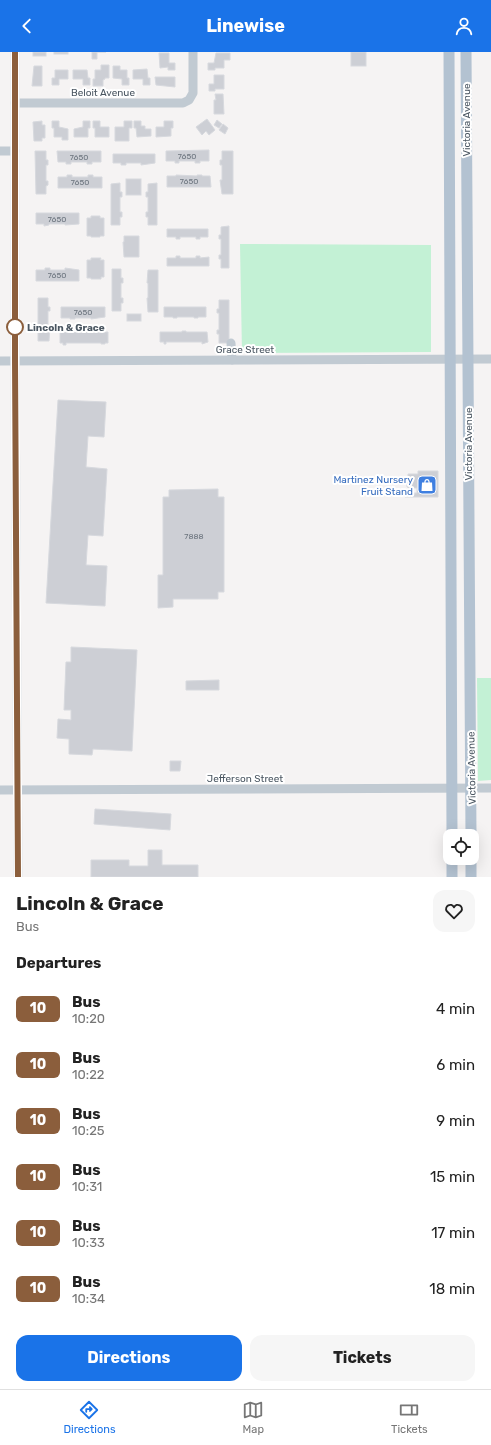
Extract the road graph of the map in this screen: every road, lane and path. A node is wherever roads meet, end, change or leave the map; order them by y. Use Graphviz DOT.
graph roads {
  1 [pos="15,52"];
  2 [pos="193,52"];
  3 [pos="449,52"];
  4 [pos="466,52"];
  5 [pos="15,103"];
  6 [pos="0,151"];
  7 [pos="15,151"];
  8 [pos="231,343"];
  9 [pos="450,359"];
  10 [pos="15,360"];
  11 [pos="232,360"];
  12 [pos="468,360"];
  13 [pos="491,360"];
  14 [pos="0,361"];
  15 [pos="452,788"];
  16 [pos="471,788"];
  17 [pos="491,788"];
  18 [pos="0,790"];
  19 [pos="18,790"];
  20 [pos="452,829"];
  21 [pos="471,829"];
  22 [pos="452,865"];
  23 [pos="471,865"];
  24 [pos="18,877"];
  25 [pos="452,877"];
  26 [pos="471,877"];
  1 -- 5 [label="street"];
  2 -- 5 [label="street, Beloit Avenue"];
  3 -- 9 [label="main road, Victoria Avenue"];
  4 -- 12 [label="main road, Victoria Avenue"];
  5 -- 7 [label="street"];
  6 -- 7 [label="street"];
  7 -- 10 [label="street"];
  8 -- 11 [label="street"];
  9 -- 11 [label="street, Grace Street"];
  9 -- 12 [label="street, Grace Street"];
  9 -- 15 [label="main road, Victoria Avenue"];
  10 -- 11 [label="street, Grace Street"];
  10 -- 14 [label="street, Grace Street"];
  10 -- 19 [label="street"];
  12 -- 13 [label="street, Grace Street"];
  12 -- 16 [label="main road, Victoria Avenue"];
  15 -- 16 [label="street, Jefferson Street"];
  15 -- 19 [label="street, Jefferson Street"];
  15 -- 20 [label="main road, Victoria Avenue"];
  16 -- 17 [label="street, Jefferson Street"];
  16 -- 21 [label="main road, Victoria Avenue"];
  18 -- 19 [label="street, Jefferson Street"];
  19 -- 24 [label="street"];
  22 -- 25 [label="main road"];
  23 -- 26 [label="main road"];
}
